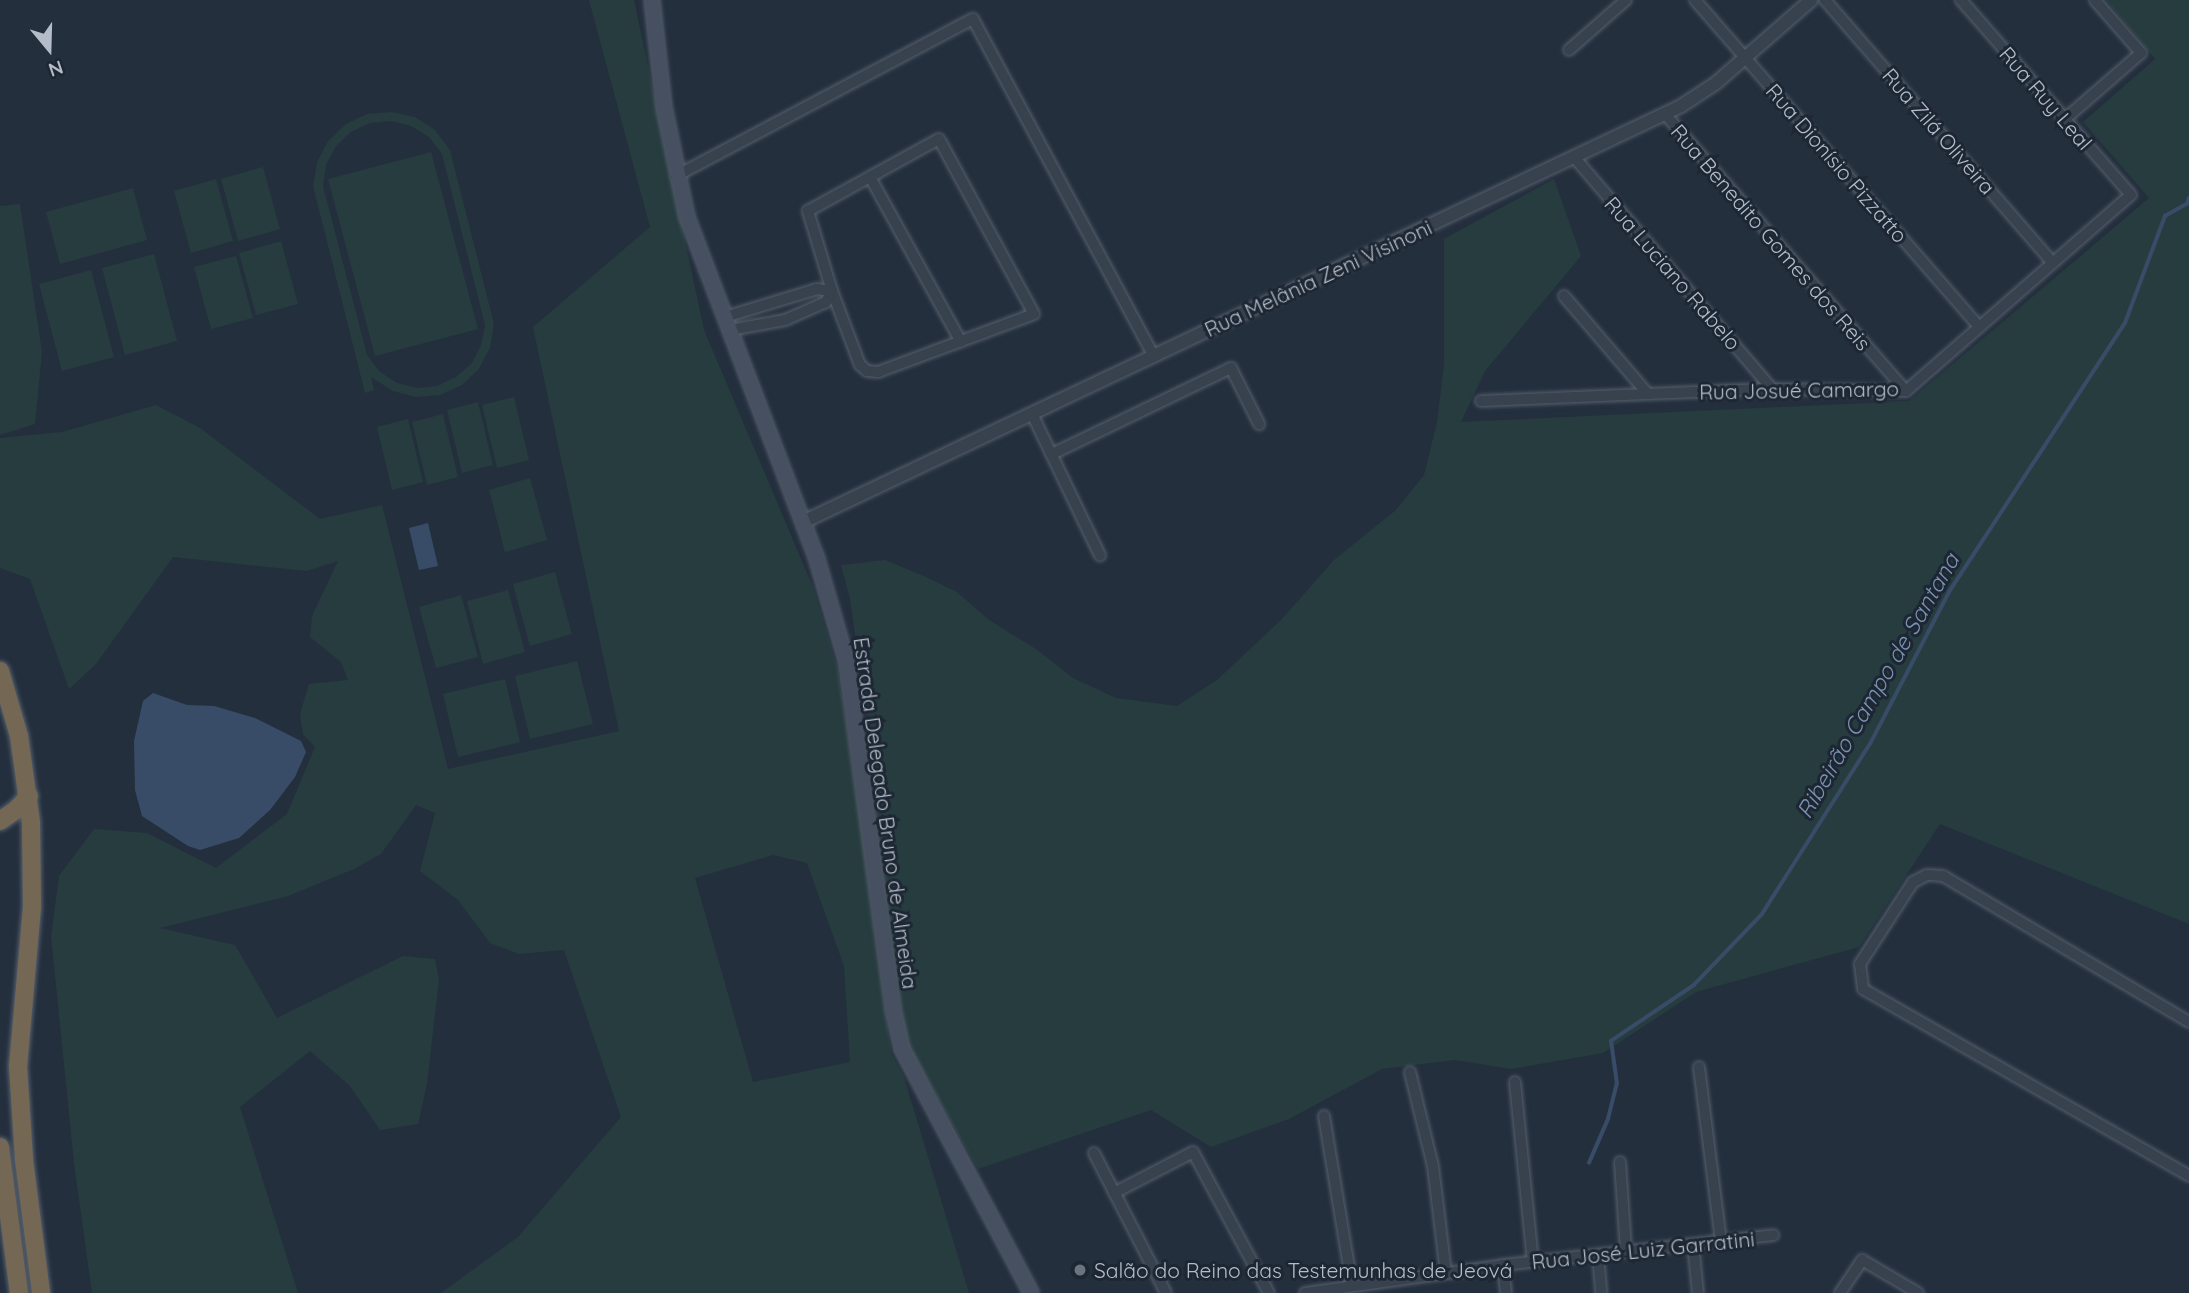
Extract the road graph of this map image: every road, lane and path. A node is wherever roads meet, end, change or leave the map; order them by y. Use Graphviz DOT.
graph roads {
  1 [pos="652,0"];
  2 [pos="1626,0"];
  3 [pos="1695,0"];
  4 [pos="1811,0"];
  5 [pos="1825,0"];
  6 [pos="1961,0"];
  7 [pos="2095,0"];
  8 [pos="1569,50"];
  9 [pos="1745,58"];
  10 [pos="1665,114"];
  11 [pos="2065,119"];
  12 [pos="1574,157"];
  13 [pos="676,176"];
  14 [pos="870,177"];
  15 [pos="2131,195"];
  16 [pos="2053,263"];
  17 [pos="832,291"];
  18 [pos="1564,296"];
  19 [pos="727,323"];
  20 [pos="1979,327"];
  21 [pos="961,342"];
  22 [pos="1154,356"];
  23 [pos="1772,389"];
  24 [pos="1906,391"];
  25 [pos="1648,394"];
  26 [pos="1480,401"];
  27 [pos="1032,414"];
  28 [pos="1259,424"];
  29 [pos="1052,454"];
  30 [pos="803,522"];
  31 [pos="1100,555"];
  32 [pos="0,671"];
  33 [pos="29,796"];
  34 [pos="0,821"];
  35 [pos="2189,1022"];
  36 [pos="1699,1067"];
  37 [pos="1410,1072"];
  38 [pos="1515,1082"];
  39 [pos="1324,1116"];
  40 [pos="0,1147"];
  41 [pos="1094,1153"];
  42 [pos="1620,1162"];
  43 [pos="2189,1176"];
  44 [pos="1114,1193"];
  45 [pos="1773,1235"];
  46 [pos="1721,1241"];
  47 [pos="1693,1244"];
  48 [pos="1626,1251"];
  49 [pos="1598,1255"];
  50 [pos="1533,1262"];
  51 [pos="1503,1265"];
  52 [pos="1446,1273"];
  53 [pos="1352,1286"];
  54 [pos="19,1293"];
  55 [pos="41,1293"];
  56 [pos="1031,1293"];
  57 [pos="1166,1293"];
  58 [pos="1269,1293"];
  59 [pos="1305,1293"];
  60 [pos="1506,1293"];
  61 [pos="1601,1293"];
  62 [pos="1698,1293"];
  63 [pos="1840,1293"];
  64 [pos="1918,1293"];
  1 -- 13 [label="main road, Estrada Delegado Bruno de Almeida"];
  2 -- 8 [label="street"];
  3 -- 9 [label="street, Rua Dionísio Pizzatto"];
  4 -- 9 [label="street, Rua Melânia Zeni Visinoni"];
  5 -- 16 [label="street, Rua Zilá Oliveira"];
  6 -- 11 [label="street, Rua Ruy Leal"];
  7 -- 11 [label="street"];
  9 -- 10 [label="street, Rua Melânia Zeni Visinoni"];
  9 -- 20 [label="street, Rua Dionísio Pizzatto"];
  10 -- 12 [label="street, Rua Melânia Zeni Visinoni"];
  10 -- 24 [label="street, Rua Benedito Gomes dos Reis"];
  11 -- 15 [label="street, Rua Ruy Leal"];
  12 -- 22 [label="street, Rua Melânia Zeni Visinoni"];
  12 -- 23 [label="street, Rua Luciano Rabelo"];
  13 -- 19 [label="main road, Estrada Delegado Bruno de Almeida"];
  13 -- 22 [label="street"];
  14 -- 17 [label="street"];
  14 -- 21 [label="street"];
  14 -- 21 [label="street"];
  15 -- 16 [label="street, Rua Josué Camargo"];
  16 -- 20 [label="street, Rua Josué Camargo"];
  17 -- 19 [label="street"];
  17 -- 19 [label="street"];
  17 -- 21 [label="street"];
  18 -- 25 [label="street"];
  19 -- 30 [label="main road, Estrada Delegado Bruno de Almeida"];
  20 -- 24 [label="street, Rua Josué Camargo"];
  22 -- 27 [label="street, Rua Melânia Zeni Visinoni"];
  23 -- 24 [label="street, Rua Josué Camargo"];
  23 -- 25 [label="street, Rua Josué Camargo"];
  25 -- 26 [label="street, Rua Josué Camargo"];
  27 -- 29 [label="street"];
  27 -- 30 [label="street, Rua Melânia Zeni Visinoni"];
  28 -- 29 [label="street"];
  29 -- 31 [label="street"];
  30 -- 56 [label="main road, Estrada Delegado Bruno de Almeida"];
  32 -- 33 [label="highway"];
  33 -- 34 [label="highway"];
  33 -- 55 [label="highway"];
  35 -- 43 [label="street"];
  36 -- 46 [label="street"];
  37 -- 52 [label="street"];
  38 -- 50 [label="street"];
  39 -- 53 [label="street"];
  40 -- 54 [label="highway"];
  41 -- 44 [label="street"];
  42 -- 48 [label="street"];
  44 -- 57 [label="street"];
  44 -- 58 [label="street"];
  45 -- 46 [label="street, Rua José Luiz Garratini"];
  46 -- 47 [label="street, Rua José Luiz Garratini"];
  47 -- 48 [label="street, Rua José Luiz Garratini"];
  47 -- 62 [label="street"];
  48 -- 49 [label="street, Rua José Luiz Garratini"];
  49 -- 50 [label="street, Rua José Luiz Garratini"];
  49 -- 61 [label="street"];
  50 -- 51 [label="street, Rua José Luiz Garratini"];
  51 -- 52 [label="street, Rua José Luiz Garratini"];
  51 -- 60 [label="street"];
  52 -- 53 [label="street, Rua José Luiz Garratini"];
  53 -- 59 [label="street, Rua José Luiz Garratini"];
  63 -- 64 [label="street"];
}
